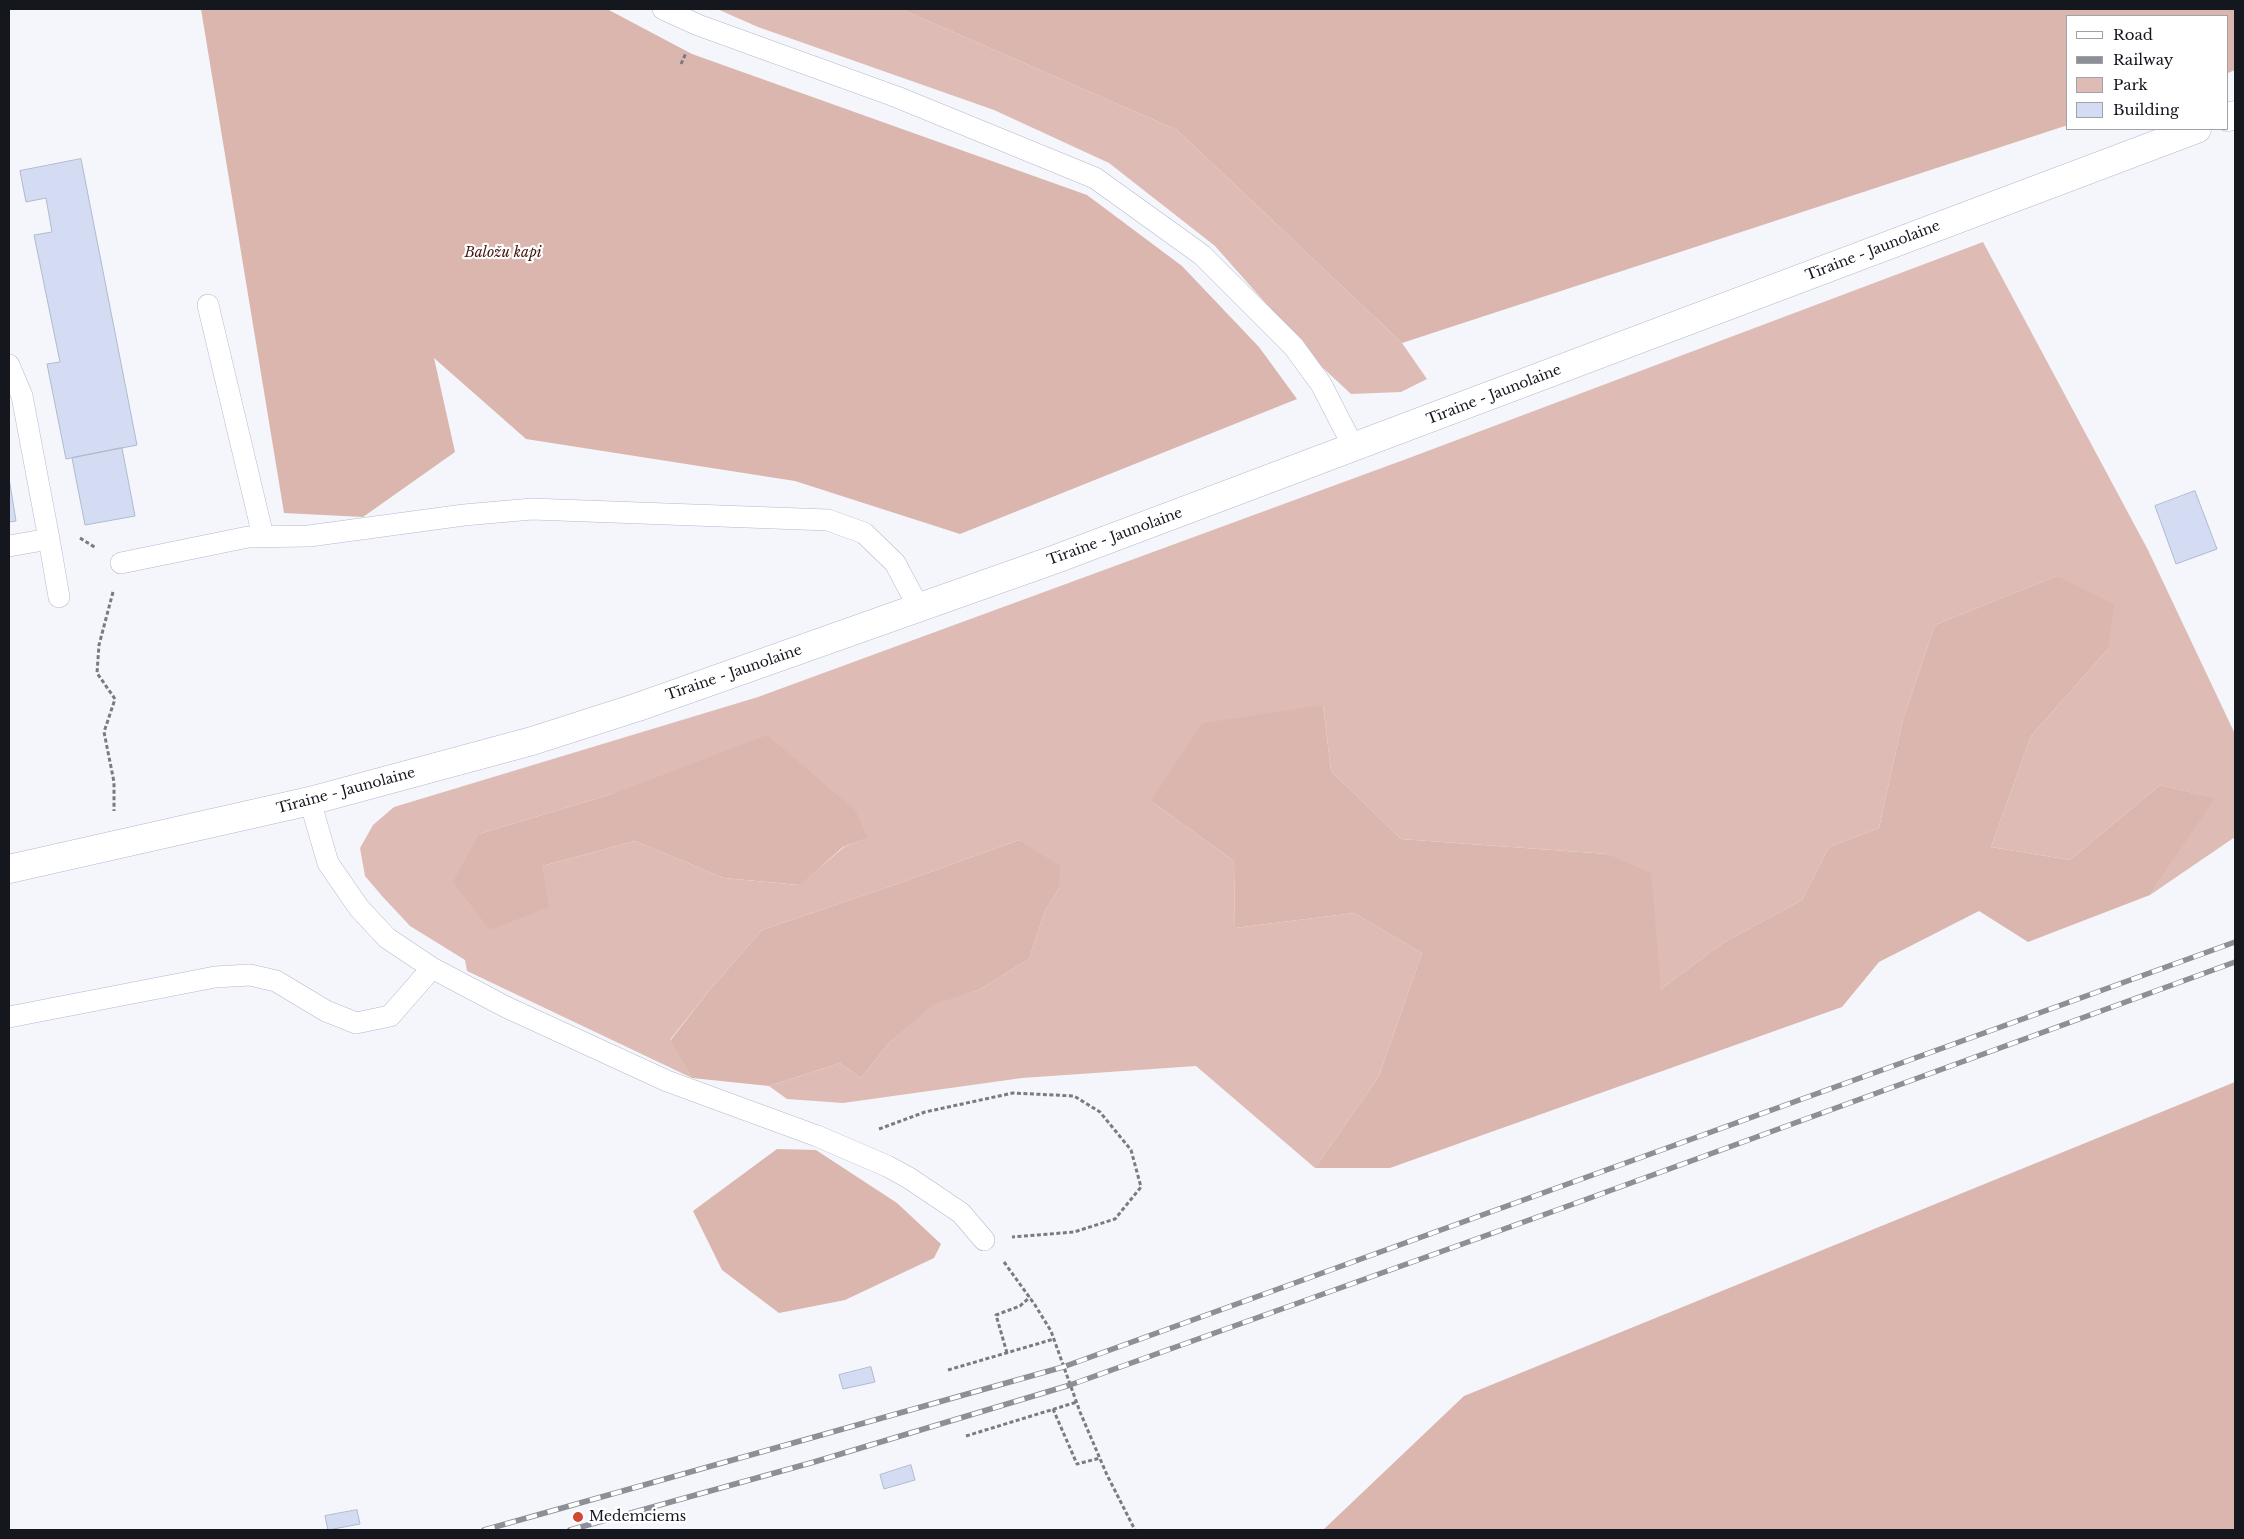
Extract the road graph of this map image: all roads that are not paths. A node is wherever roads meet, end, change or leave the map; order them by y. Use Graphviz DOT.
graph roads {
  1 [pos="663,9"];
  2 [pos="2194,130"];
  3 [pos="208,305"];
  4 [pos="9,365"];
  5 [pos="1354,448"];
  6 [pos="263,536"];
  7 [pos="49,539"];
  8 [pos="9,546"];
  9 [pos="121,563"];
  10 [pos="59,596"];
  11 [pos="920,608"];
  12 [pos="310,801"];
  13 [pos="9,869"];
  14 [pos="432,968"];
  15 [pos="9,1017"];
  16 [pos="984,1240"];
  1 -- 5 [label="lane"];
  2 -- 5 [label="main road, Tīraine - Jaunolaine"];
  3 -- 6 [label="lane"];
  4 -- 7 [label="lane"];
  5 -- 11 [label="main road, Tīraine - Jaunolaine"];
  6 -- 9 [label="lane"];
  6 -- 11 [label="lane"];
  7 -- 8 [label="lane"];
  7 -- 10 [label="lane"];
  11 -- 12 [label="main road, Tīraine - Jaunolaine"];
  12 -- 13 [label="main road, Tīraine - Jaunolaine"];
  12 -- 14 [label="lane"];
  14 -- 15 [label="lane"];
  14 -- 16 [label="lane"];
}
